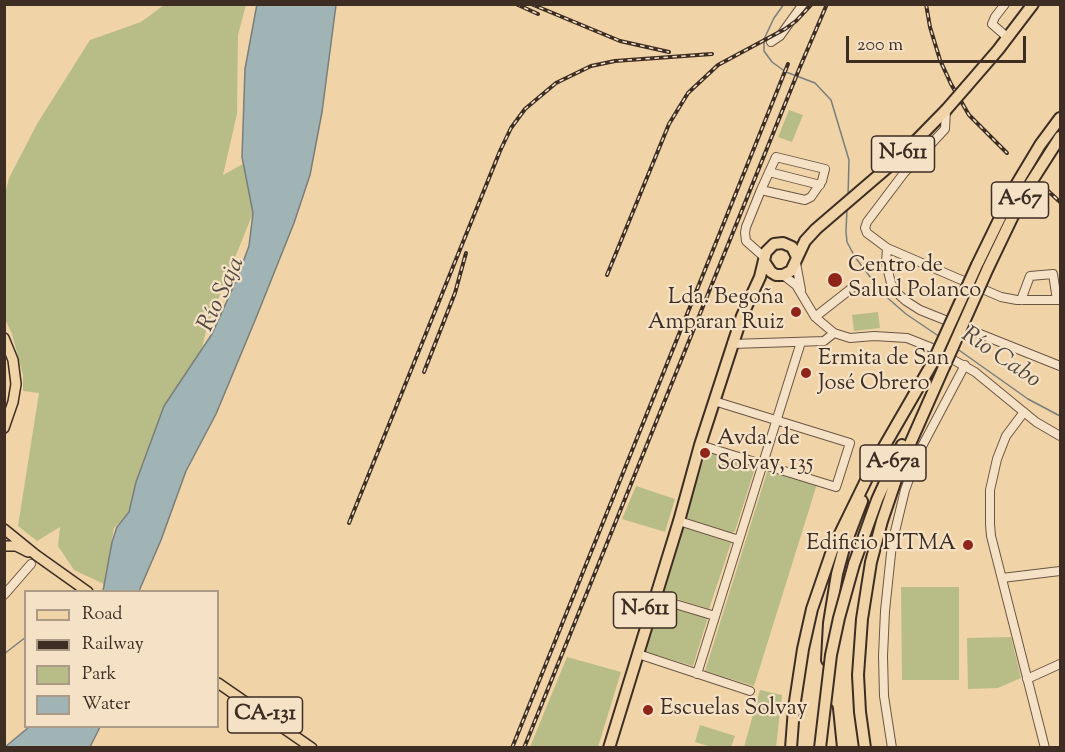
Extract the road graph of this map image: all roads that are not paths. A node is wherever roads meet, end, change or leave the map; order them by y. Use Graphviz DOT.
graph roads {
  1 [pos="803,4"];
  2 [pos="1005,4"];
  3 [pos="1033,4"];
  4 [pos="1007,37"];
  5 [pos="771,42"];
  6 [pos="946,110"];
  7 [pos="1060,118"];
  8 [pos="1060,136"];
  9 [pos="769,172"];
  10 [pos="820,185"];
  11 [pos="761,190"];
  12 [pos="816,229"];
  13 [pos="787,244"];
  14 [pos="887,248"];
  15 [pos="766,256"];
  16 [pos="796,260"];
  17 [pos="780,275"];
  18 [pos="852,288"];
  19 [pos="756,291"];
  20 [pos="803,297"];
  21 [pos="1021,300"];
  22 [pos="1059,300"];
  23 [pos="815,317"];
  24 [pos="834,333"];
  25 [pos="4,338"];
  26 [pos="801,342"];
  27 [pos="732,344"];
  28 [pos="933,362"];
  29 [pos="965,365"];
  30 [pos="1060,366"];
  31 [pos="944,367"];
  32 [pos="714,401"];
  33 [pos="1024,412"];
  34 [pos="776,420"];
  35 [pos="4,428"];
  36 [pos="1060,436"];
  37 [pos="700,445"];
  38 [pos="762,464"];
  39 [pos="691,473"];
  40 [pos="679,521"];
  41 [pos="4,530"];
  42 [pos="739,540"];
  43 [pos="4,546"];
  44 [pos="34,559"];
  45 [pos="1060,571"];
  46 [pos="1002,578"];
  47 [pos="87,590"];
  48 [pos="4,595"];
  49 [pos="655,598"];
  50 [pos="715,616"];
  51 [pos="638,654"];
  52 [pos="1060,664"];
  53 [pos="697,674"];
  54 [pos="1027,679"];
  55 [pos="219,684"];
  56 [pos="750,690"];
  57 [pos="312,747"];
  58 [pos="602,747"];
  59 [pos="609,747"];
  60 [pos="791,747"];
  61 [pos="820,747"];
  62 [pos="831,747"];
  63 [pos="865,747"];
  64 [pos="892,747"];
  65 [pos="1045,747"];
  1 -- 5 [label="street"];
  2 -- 4 [label="street"];
  3 -- 4 [label="highway, N-611"];
  4 -- 6 [label="highway, N-611, bridge"];
  6 -- 12 [label="highway, N-611"];
  6 -- 14 [label="street"];
  7 -- 28 [label="highway, A-67, bridge"];
  8 -- 31 [label="highway, A-67, bridge"];
  9 -- 10 [label="street"];
  9 -- 10 [label="street"];
  9 -- 11 [label="street"];
  10 -- 11 [label="street"];
  11 -- 15 [label="street"];
  12 -- 13 [label="highway, N-611"];
  12 -- 16 [label="highway, N-611"];
  13 -- 15 [label="highway, N-611"];
  13 -- 16 [label="highway"];
  14 -- 21 [label="street"];
  14 -- 30 [label="street"];
  15 -- 17 [label="highway"];
  15 -- 19 [label="highway, N-611"];
  16 -- 17 [label="highway, N-611"];
  16 -- 20 [label="street"];
  17 -- 19 [label="highway, N-611"];
  17 -- 20 [label="street"];
  18 -- 23 [label="street"];
  19 -- 27 [label="highway, N-611"];
  20 -- 23 [label="street"];
  21 -- 22 [label="street"];
  21 -- 22 [label="street"];
  23 -- 24 [label="street"];
  24 -- 26 [label="street"];
  24 -- 29 [label="street"];
  25 -- 35 [label="main road"];
  26 -- 27 [label="street"];
  26 -- 34 [label="street"];
  27 -- 32 [label="highway, N-611"];
  28 -- 60 [label="highway, A-67a"];
  28 -- 62 [label="highway, A-67"];
  29 -- 33 [label="street"];
  29 -- 64 [label="street"];
  31 -- 61 [label="highway, A-67a, bridge"];
  31 -- 63 [label="highway, A-67"];
  32 -- 34 [label="street"];
  32 -- 37 [label="highway, N-611"];
  33 -- 36 [label="street"];
  33 -- 46 [label="street"];
  34 -- 38 [label="street"];
  34 -- 38 [label="street"];
  37 -- 38 [label="street"];
  37 -- 39 [label="highway, N-611"];
  38 -- 42 [label="street"];
  39 -- 40 [label="highway, N-611"];
  39 -- 58 [label="highway, N-611"];
  40 -- 42 [label="street"];
  40 -- 49 [label="highway, N-611"];
  41 -- 44 [label="main road"];
  42 -- 50 [label="street"];
  43 -- 44 [label="main road"];
  44 -- 47 [label="main road"];
  44 -- 48 [label="street"];
  45 -- 46 [label="street"];
  46 -- 54 [label="street"];
  49 -- 50 [label="street"];
  49 -- 51 [label="highway, N-611"];
  50 -- 53 [label="street"];
  51 -- 53 [label="street"];
  51 -- 59 [label="highway, N-611"];
  52 -- 54 [label="street"];
  53 -- 56 [label="street"];
  54 -- 65 [label="street"];
  55 -- 57 [label="main road, CA-131"];
}
